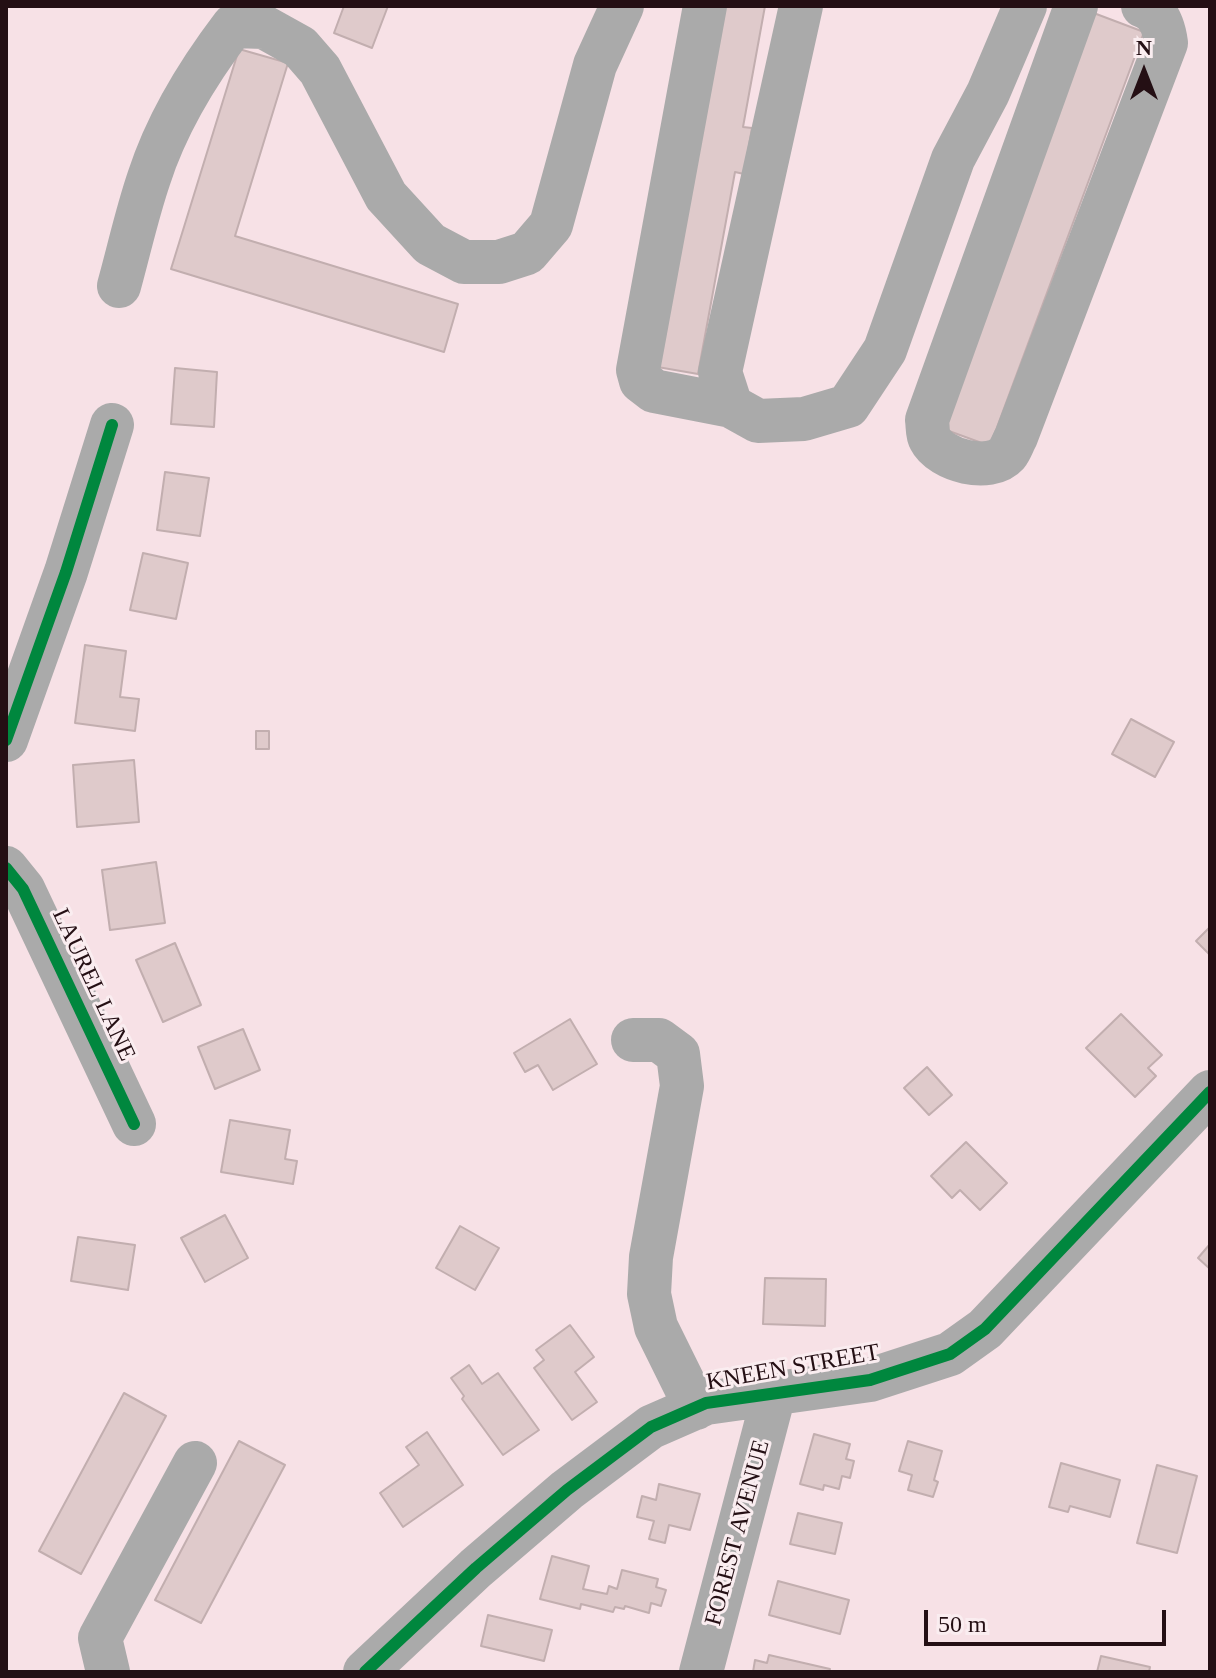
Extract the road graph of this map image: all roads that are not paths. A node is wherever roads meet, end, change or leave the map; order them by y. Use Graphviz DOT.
graph roads {
  1 [pos="622,6"];
  2 [pos="705,6"];
  3 [pos="801,6"];
  4 [pos="1025,6"];
  5 [pos="1076,6"];
  6 [pos="1143,6"];
  7 [pos="119,286"];
  8 [pos="731,406"];
  9 [pos="112,425"];
  10 [pos="6,740"];
  11 [pos="6,868"];
  12 [pos="633,1040"];
  13 [pos="1210,1092"];
  14 [pos="134,1124"];
  15 [pos="774,1394"];
  16 [pos="696,1408"];
  17 [pos="195,1463"];
  18 [pos="108,1672"];
  19 [pos="365,1672"];
  20 [pos="701,1672"];
  1 -- 7 [label="street"];
  2 -- 8 [label="street"];
  3 -- 8 [label="street"];
  4 -- 8 [label="street"];
  5 -- 6 [label="street"];
  9 -- 10 [label="street"];
  11 -- 14 [label="street, LAUREL LANE"];
  12 -- 16 [label="street"];
  13 -- 15 [label="street, KNEEN STREET"];
  15 -- 16 [label="street, KNEEN STREET"];
  15 -- 20 [label="street, FOREST AVENUE"];
  16 -- 19 [label="street, KNEEN STREET"];
  17 -- 18 [label="street"];
}
